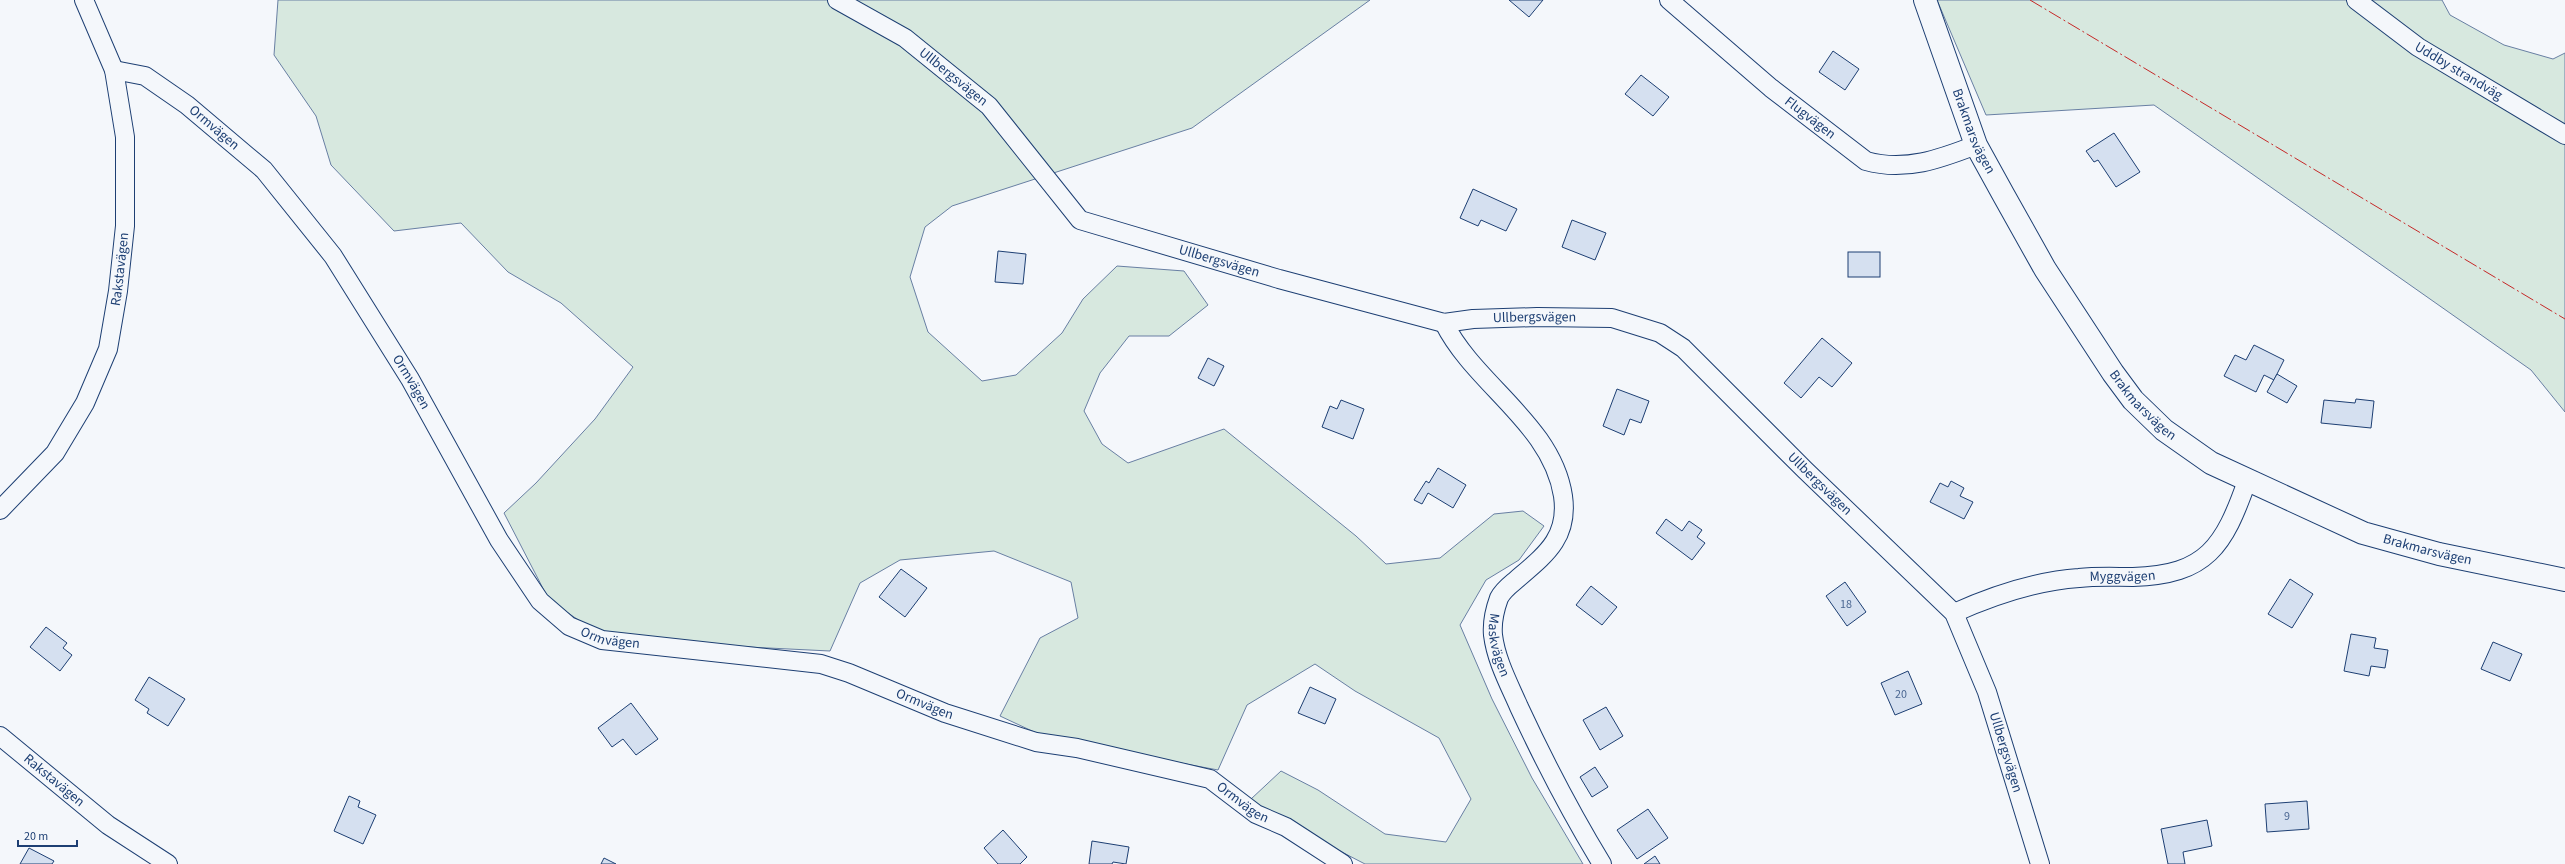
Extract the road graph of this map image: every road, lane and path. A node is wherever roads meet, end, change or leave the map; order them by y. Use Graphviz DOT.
graph roads {
  1 [pos="84,0"];
  2 [pos="837,0"];
  3 [pos="1669,0"];
  4 [pos="1925,0"];
  5 [pos="2356,0"];
  6 [pos="114,70"];
  7 [pos="2565,136"];
  8 [pos="1976,145"];
  9 [pos="1444,323"];
  10 [pos="2246,481"];
  11 [pos="0,510"];
  12 [pos="2565,580"];
  13 [pos="1954,613"];
  14 [pos="0,736"];
  15 [pos="168,864"];
  16 [pos="1343,864"];
  17 [pos="1602,864"];
  18 [pos="2040,864"];
  1 -- 6 [label="street, Rakstavägen"];
  2 -- 9 [label="street, Ullbergsvägen"];
  3 -- 8 [label="street, Flugvägen"];
  4 -- 8 [label="street, Brakmarsvägen"];
  5 -- 7 [label="street, Uddby strandväg"];
  6 -- 11 [label="street, Rakstavägen"];
  6 -- 16 [label="street, Ormvägen"];
  8 -- 10 [label="street, Brakmarsvägen"];
  9 -- 13 [label="street, Ullbergsvägen"];
  9 -- 17 [label="street, Maskvägen"];
  10 -- 12 [label="street, Brakmarsvägen"];
  10 -- 13 [label="street, Myggvägen"];
  13 -- 18 [label="street, Ullbergsvägen"];
  14 -- 15 [label="street, Rakstavägen"];
}
